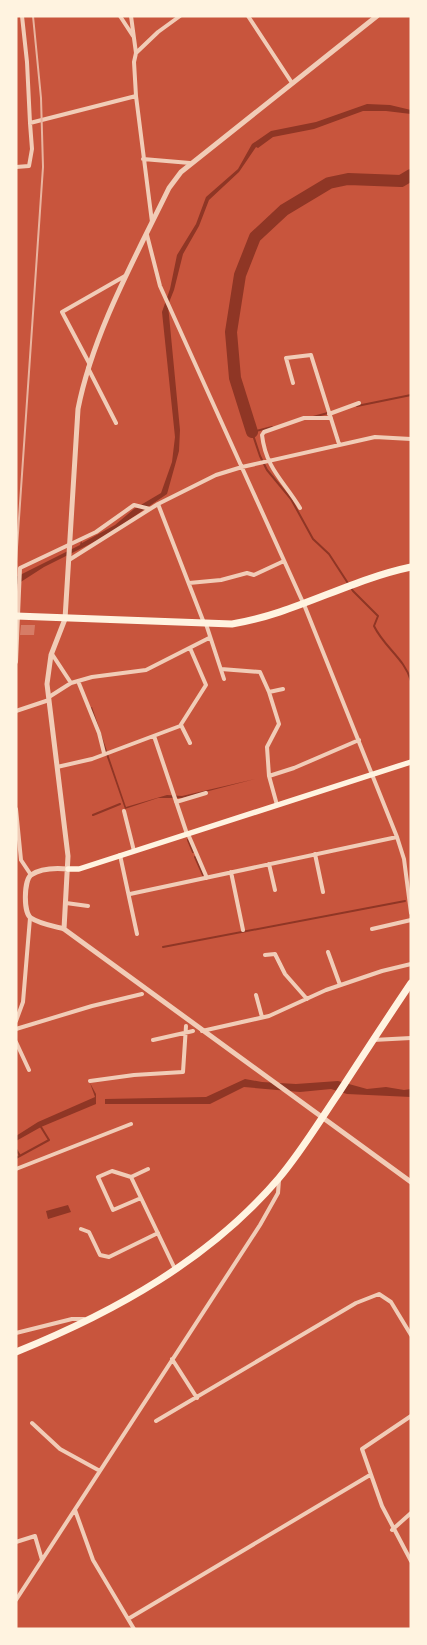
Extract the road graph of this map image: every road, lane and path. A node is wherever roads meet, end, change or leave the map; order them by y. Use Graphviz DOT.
graph roads {
  1 [pos="22,16"];
  2 [pos="120,16"];
  3 [pos="132,16"];
  4 [pos="180,16"];
  5 [pos="248,16"];
  6 [pos="376,16"];
  7 [pos="16,32"];
  8 [pos="23,32"];
  9 [pos="134,38"];
  10 [pos="136,53"];
  11 [pos="292,83"];
  12 [pos="136,96"];
  13 [pos="30,123"];
  14 [pos="143,159"];
  15 [pos="190,163"];
  16 [pos="16,167"];
  17 [pos="152,223"];
  18 [pos="147,235"];
  19 [pos="128,274"];
  20 [pos="89,365"];
  21 [pos="293,383"];
  22 [pos="359,404"];
  23 [pos="330,416"];
  24 [pos="116,423"];
  25 [pos="411,439"];
  26 [pos="339,444"];
  27 [pos="267,461"];
  28 [pos="242,467"];
  29 [pos="158,504"];
  30 [pos="300,508"];
  31 [pos="150,509"];
  32 [pos="68,545"];
  33 [pos="67,561"];
  34 [pos="284,562"];
  35 [pos="411,567"];
  36 [pos="189,583"];
  37 [pos="303,603"];
  38 [pos="17,616"];
  39 [pos="65,619"];
  40 [pos="205,624"];
  41 [pos="209,638"];
  42 [pos="190,648"];
  43 [pos="52,654"];
  44 [pos="16,662"];
  45 [pos="221,669"];
  46 [pos="224,678"];
  47 [pos="78,682"];
  48 [pos="70,683"];
  49 [pos="283,689"];
  50 [pos="269,692"];
  51 [pos="49,699"];
  52 [pos="16,712"];
  53 [pos="181,724"];
  54 [pos="154,736"];
  55 [pos="359,740"];
  56 [pos="190,742"];
  57 [pos="104,753"];
  58 [pos="411,762"];
  59 [pos="57,767"];
  60 [pos="373,775"];
  61 [pos="269,776"];
  62 [pos="206,794"];
  63 [pos="176,802"];
  64 [pos="277,805"];
  65 [pos="16,809"];
  66 [pos="124,811"];
  67 [pos="188,834"];
  68 [pos="398,837"];
  69 [pos="134,851"];
  70 [pos="315,854"];
  71 [pos="120,855"];
  72 [pos="269,864"];
  73 [pos="68,869"];
  74 [pos="231,872"];
  75 [pos="31,875"];
  76 [pos="207,878"];
  77 [pos="275,890"];
  78 [pos="323,892"];
  79 [pos="130,894"];
  80 [pos="66,903"];
  81 [pos="88,906"];
  82 [pos="411,913"];
  83 [pos="30,918"];
  84 [pos="411,920"];
  85 [pos="372,929"];
  86 [pos="64,930"];
  87 [pos="243,930"];
  88 [pos="137,934"];
  89 [pos="328,952"];
  90 [pos="265,956"];
  91 [pos="411,964"];
  92 [pos="411,983"];
  93 [pos="340,985"];
  94 [pos="142,994"];
  95 [pos="256,995"];
  96 [pos="307,999"];
  97 [pos="262,1017"];
  98 [pos="16,1021"];
  99 [pos="186,1026"];
  100 [pos="16,1029"];
  101 [pos="193,1031"];
  102 [pos="202,1031"];
  103 [pos="186,1032"];
  104 [pos="411,1038"];
  105 [pos="153,1040"];
  106 [pos="373,1040"];
  107 [pos="16,1042"];
  108 [pos="29,1070"];
  109 [pos="90,1081"];
  110 [pos="323,1117"];
  111 [pos="131,1124"];
  112 [pos="16,1169"];
  113 [pos="148,1169"];
  114 [pos="132,1177"];
  115 [pos="279,1178"];
  116 [pos="411,1182"];
  117 [pos="141,1198"];
  118 [pos="81,1229"];
  119 [pos="158,1233"];
  120 [pos="175,1269"];
  121 [pos="89,1319"];
  122 [pos="16,1333"];
  123 [pos="411,1335"];
  124 [pos="16,1352"];
  125 [pos="172,1359"];
  126 [pos="197,1398"];
  127 [pos="411,1416"];
  128 [pos="156,1421"];
  129 [pos="32,1423"];
  130 [pos="100,1472"];
  131 [pos="370,1475"];
  132 [pos="75,1510"];
  133 [pos="411,1513"];
  134 [pos="392,1530"];
  135 [pos="16,1542"];
  136 [pos="42,1560"];
  137 [pos="411,1561"];
  138 [pos="16,1600"];
  139 [pos="128,1619"];
  140 [pos="134,1629"];
  1 -- 8 [label="street"];
  2 -- 9 [label="street"];
  3 -- 9 [label="street"];
  4 -- 10 [label="street"];
  5 -- 11 [label="street"];
  6 -- 11 [label="street"];
  7 -- 8 [label="street"];
  8 -- 13 [label="street"];
  9 -- 10 [label="street"];
  10 -- 12 [label="street"];
  11 -- 15 [label="street"];
  12 -- 13 [label="street"];
  12 -- 14 [label="street"];
  13 -- 16 [label="street"];
  14 -- 15 [label="street"];
  14 -- 17 [label="street"];
  15 -- 17 [label="street"];
  17 -- 18 [label="street"];
  18 -- 19 [label="street"];
  18 -- 28 [label="street"];
  19 -- 20 [label="street"];
  19 -- 20 [label="street"];
  20 -- 24 [label="street"];
  20 -- 32 [label="street"];
  21 -- 23 [label="street"];
  22 -- 23 [label="street"];
  23 -- 26 [label="street"];
  23 -- 27 [label="street"];
  25 -- 26 [label="street"];
  26 -- 27 [label="street"];
  27 -- 28 [label="street"];
  27 -- 30 [label="street"];
  28 -- 29 [label="street"];
  28 -- 34 [label="street"];
  29 -- 31 [label="street"];
  29 -- 36 [label="street"];
  31 -- 32 [label="street"];
  31 -- 33 [label="street"];
  32 -- 33 [label="street"];
  32 -- 38 [label="street"];
  33 -- 39 [label="street"];
  34 -- 36 [label="street"];
  34 -- 37 [label="street"];
  35 -- 37 [label="highway"];
  36 -- 40 [label="street"];
  37 -- 40 [label="highway"];
  37 -- 55 [label="street"];
  38 -- 39 [label="highway"];
  38 -- 44 [label="street"];
  39 -- 40 [label="highway"];
  39 -- 43 [label="street"];
  40 -- 41 [label="street"];
  41 -- 42 [label="street"];
  41 -- 45 [label="street"];
  42 -- 47 [label="street"];
  42 -- 53 [label="street"];
  43 -- 48 [label="street"];
  43 -- 51 [label="street"];
  45 -- 46 [label="street"];
  45 -- 50 [label="street"];
  47 -- 48 [label="street"];
  47 -- 57 [label="street"];
  48 -- 51 [label="street"];
  49 -- 50 [label="street"];
  50 -- 61 [label="street"];
  51 -- 52 [label="street"];
  51 -- 59 [label="street"];
  53 -- 54 [label="street"];
  53 -- 56 [label="street"];
  54 -- 57 [label="street"];
  54 -- 63 [label="street"];
  55 -- 60 [label="street"];
  55 -- 61 [label="street"];
  57 -- 59 [label="street"];
  58 -- 60 [label="main road"];
  59 -- 73 [label="street"];
  60 -- 64 [label="main road"];
  60 -- 68 [label="street"];
  61 -- 64 [label="street"];
  62 -- 63 [label="street"];
  63 -- 67 [label="street"];
  64 -- 67 [label="main road"];
  65 -- 75 [label="street"];
  66 -- 69 [label="street"];
  67 -- 69 [label="main road"];
  67 -- 76 [label="street"];
  68 -- 70 [label="street"];
  68 -- 82 [label="street"];
  69 -- 71 [label="main road"];
  70 -- 72 [label="street"];
  70 -- 78 [label="street"];
  71 -- 73 [label="main road"];
  71 -- 79 [label="street"];
  72 -- 74 [label="street"];
  72 -- 77 [label="street"];
  73 -- 75 [label="street"];
  73 -- 80 [label="street"];
  74 -- 76 [label="street"];
  74 -- 87 [label="street"];
  75 -- 83 [label="street"];
  76 -- 79 [label="street"];
  79 -- 88 [label="street"];
  80 -- 81 [label="street"];
  80 -- 86 [label="street"];
  83 -- 86 [label="street"];
  83 -- 98 [label="street"];
  84 -- 85 [label="street"];
  86 -- 102 [label="street"];
  89 -- 93 [label="street"];
  90 -- 96 [label="street"];
  91 -- 93 [label="street"];
  92 -- 106 [label="highway"];
  93 -- 96 [label="street"];
  94 -- 100 [label="street"];
  95 -- 97 [label="street"];
  96 -- 97 [label="street"];
  97 -- 102 [label="street"];
  99 -- 103 [label="street"];
  101 -- 103 [label="street"];
  102 -- 110 [label="street"];
  103 -- 105 [label="street"];
  103 -- 109 [label="street"];
  104 -- 106 [label="street"];
  106 -- 110 [label="highway"];
  107 -- 108 [label="street"];
  110 -- 115 [label="highway"];
  110 -- 116 [label="street"];
  111 -- 112 [label="street"];
  113 -- 114 [label="street"];
  114 -- 117 [label="street"];
  114 -- 117 [label="street"];
  115 -- 120 [label="highway"];
  115 -- 125 [label="street"];
  117 -- 119 [label="street"];
  118 -- 119 [label="street"];
  119 -- 120 [label="street"];
  120 -- 121 [label="highway"];
  121 -- 122 [label="street"];
  121 -- 124 [label="highway"];
  123 -- 126 [label="street"];
  125 -- 126 [label="street"];
  125 -- 130 [label="street"];
  126 -- 128 [label="street"];
  127 -- 131 [label="street"];
  129 -- 130 [label="street"];
  130 -- 132 [label="street"];
  131 -- 134 [label="street"];
  131 -- 139 [label="street"];
  132 -- 136 [label="street"];
  132 -- 139 [label="street"];
  133 -- 134 [label="street"];
  134 -- 137 [label="street"];
  135 -- 136 [label="street"];
  136 -- 138 [label="street"];
  139 -- 140 [label="street"];
}
